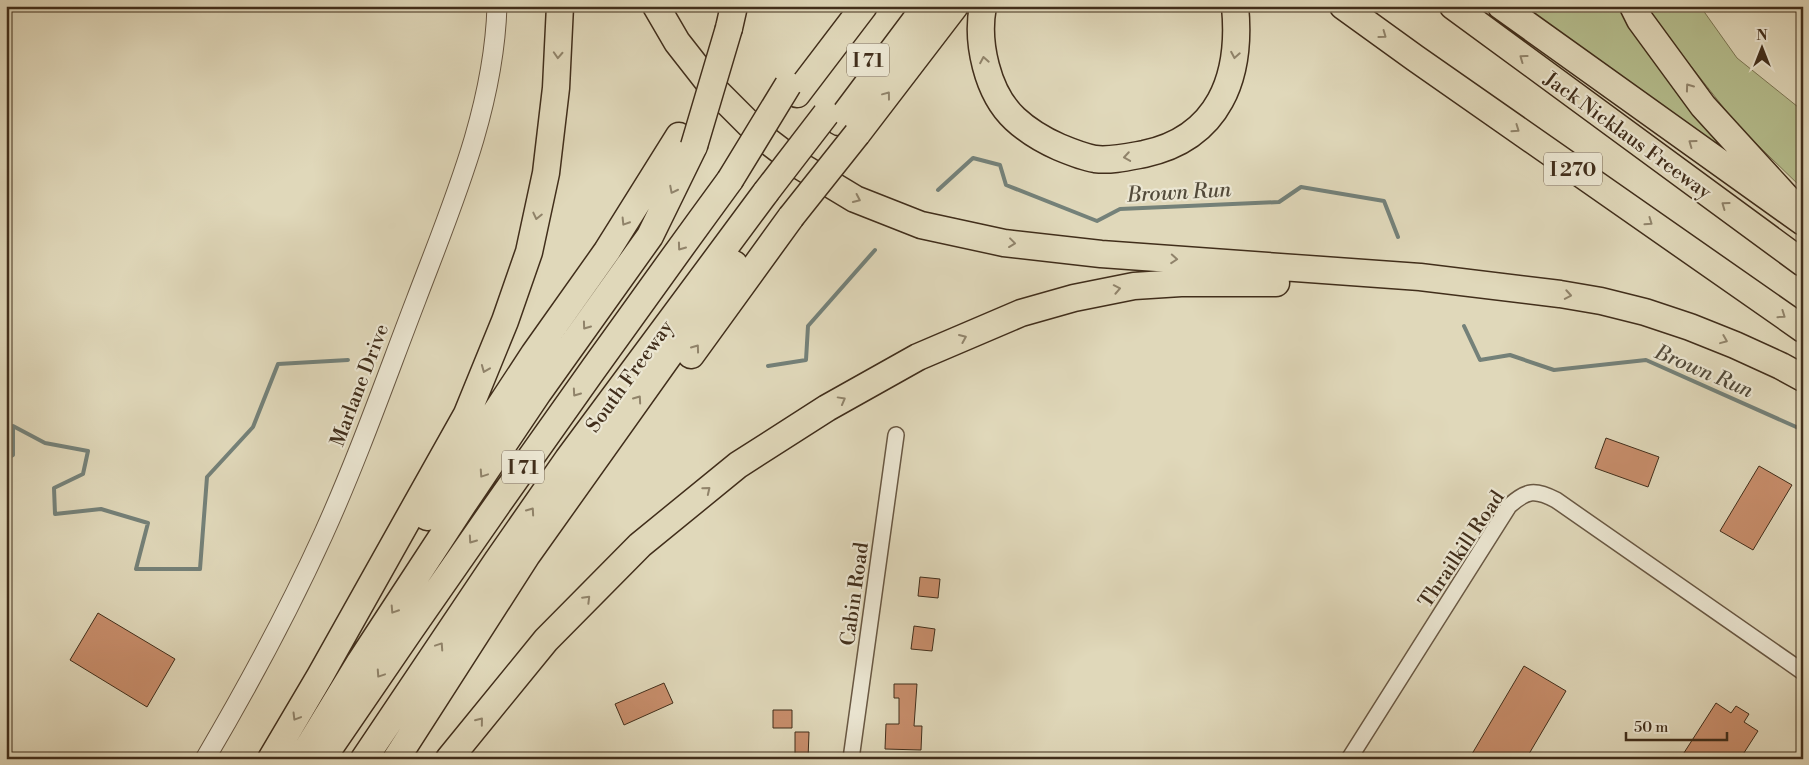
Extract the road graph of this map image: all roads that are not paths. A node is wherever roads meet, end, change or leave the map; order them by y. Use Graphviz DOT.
graph roads {
  1 [pos="497,6"];
  2 [pos="560,6"];
  3 [pos="656,6"];
  4 [pos="847,6"];
  5 [pos="864,6"];
  6 [pos="911,6"];
  7 [pos="926,6"];
  8 [pos="955,6"];
  9 [pos="983,6"];
  10 [pos="1235,6"];
  11 [pos="1343,6"];
  12 [pos="1453,6"];
  13 [pos="1501,6"];
  14 [pos="1633,6"];
  15 [pos="732,17"];
  16 [pos="793,89"];
  17 [pos="841,123"];
  18 [pos="687,141"];
  19 [pos="779,203"];
  20 [pos="1803,215"];
  21 [pos="1803,222"];
  22 [pos="1803,263"];
  23 [pos="1520,288"];
  24 [pos="1803,329"];
  25 [pos="1803,378"];
  26 [pos="896,435"];
  27 [pos="1803,672"];
  28 [pos="320,676"];
  29 [pos="205,759"];
  30 [pos="271,759"];
  31 [pos="301,759"];
  32 [pos="322,759"];
  33 [pos="364,759"];
  34 [pos="396,759"];
  35 [pos="404,759"];
  36 [pos="449,759"];
  37 [pos="851,759"];
  38 [pos="1349,759"];
  1 -- 29 [label="street, Marlane Drive"];
  2 -- 28 [label="highway, one-way"];
  3 -- 23 [label="highway, one-way"];
  4 -- 16 [label="highway"];
  5 -- 16 [label="highway, South Freeway / I 71"];
  6 -- 17 [label="highway, South Freeway / I 71"];
  7 -- 17 [label="highway"];
  17 -- 8 [label="highway, one-way"];
  10 -- 9 [label="highway, one-way"];
  11 -- 24 [label="highway, I 270, one-way"];
  22 -- 12 [label="highway, Jack Nicklaus Freeway, one-way"];
  21 -- 13 [label="highway, one-way"];
  20 -- 14 [label="highway, one-way"];
  15 -- 18 [label="highway, bridge"];
  16 -- 32 [label="highway, South Freeway / I 71, one-way, bridge"];
  17 -- 19 [label="highway, South Freeway / I 71, bridge"];
  17 -- 19 [label="highway, bridge"];
  18 -- 28 [label="highway, one-way"];
  18 -- 31 [label="highway, one-way"];
  33 -- 19 [label="highway, South Freeway / I 71, one-way"];
  34 -- 19 [label="highway, one-way"];
  35 -- 19 [label="highway, one-way"];
  23 -- 25 [label="highway, one-way"];
  36 -- 23 [label="highway, one-way"];
  26 -- 37 [label="street, Cabin Road"];
  27 -- 38 [label="street, Thrailkill Road"];
  28 -- 30 [label="highway, one-way"];
}
